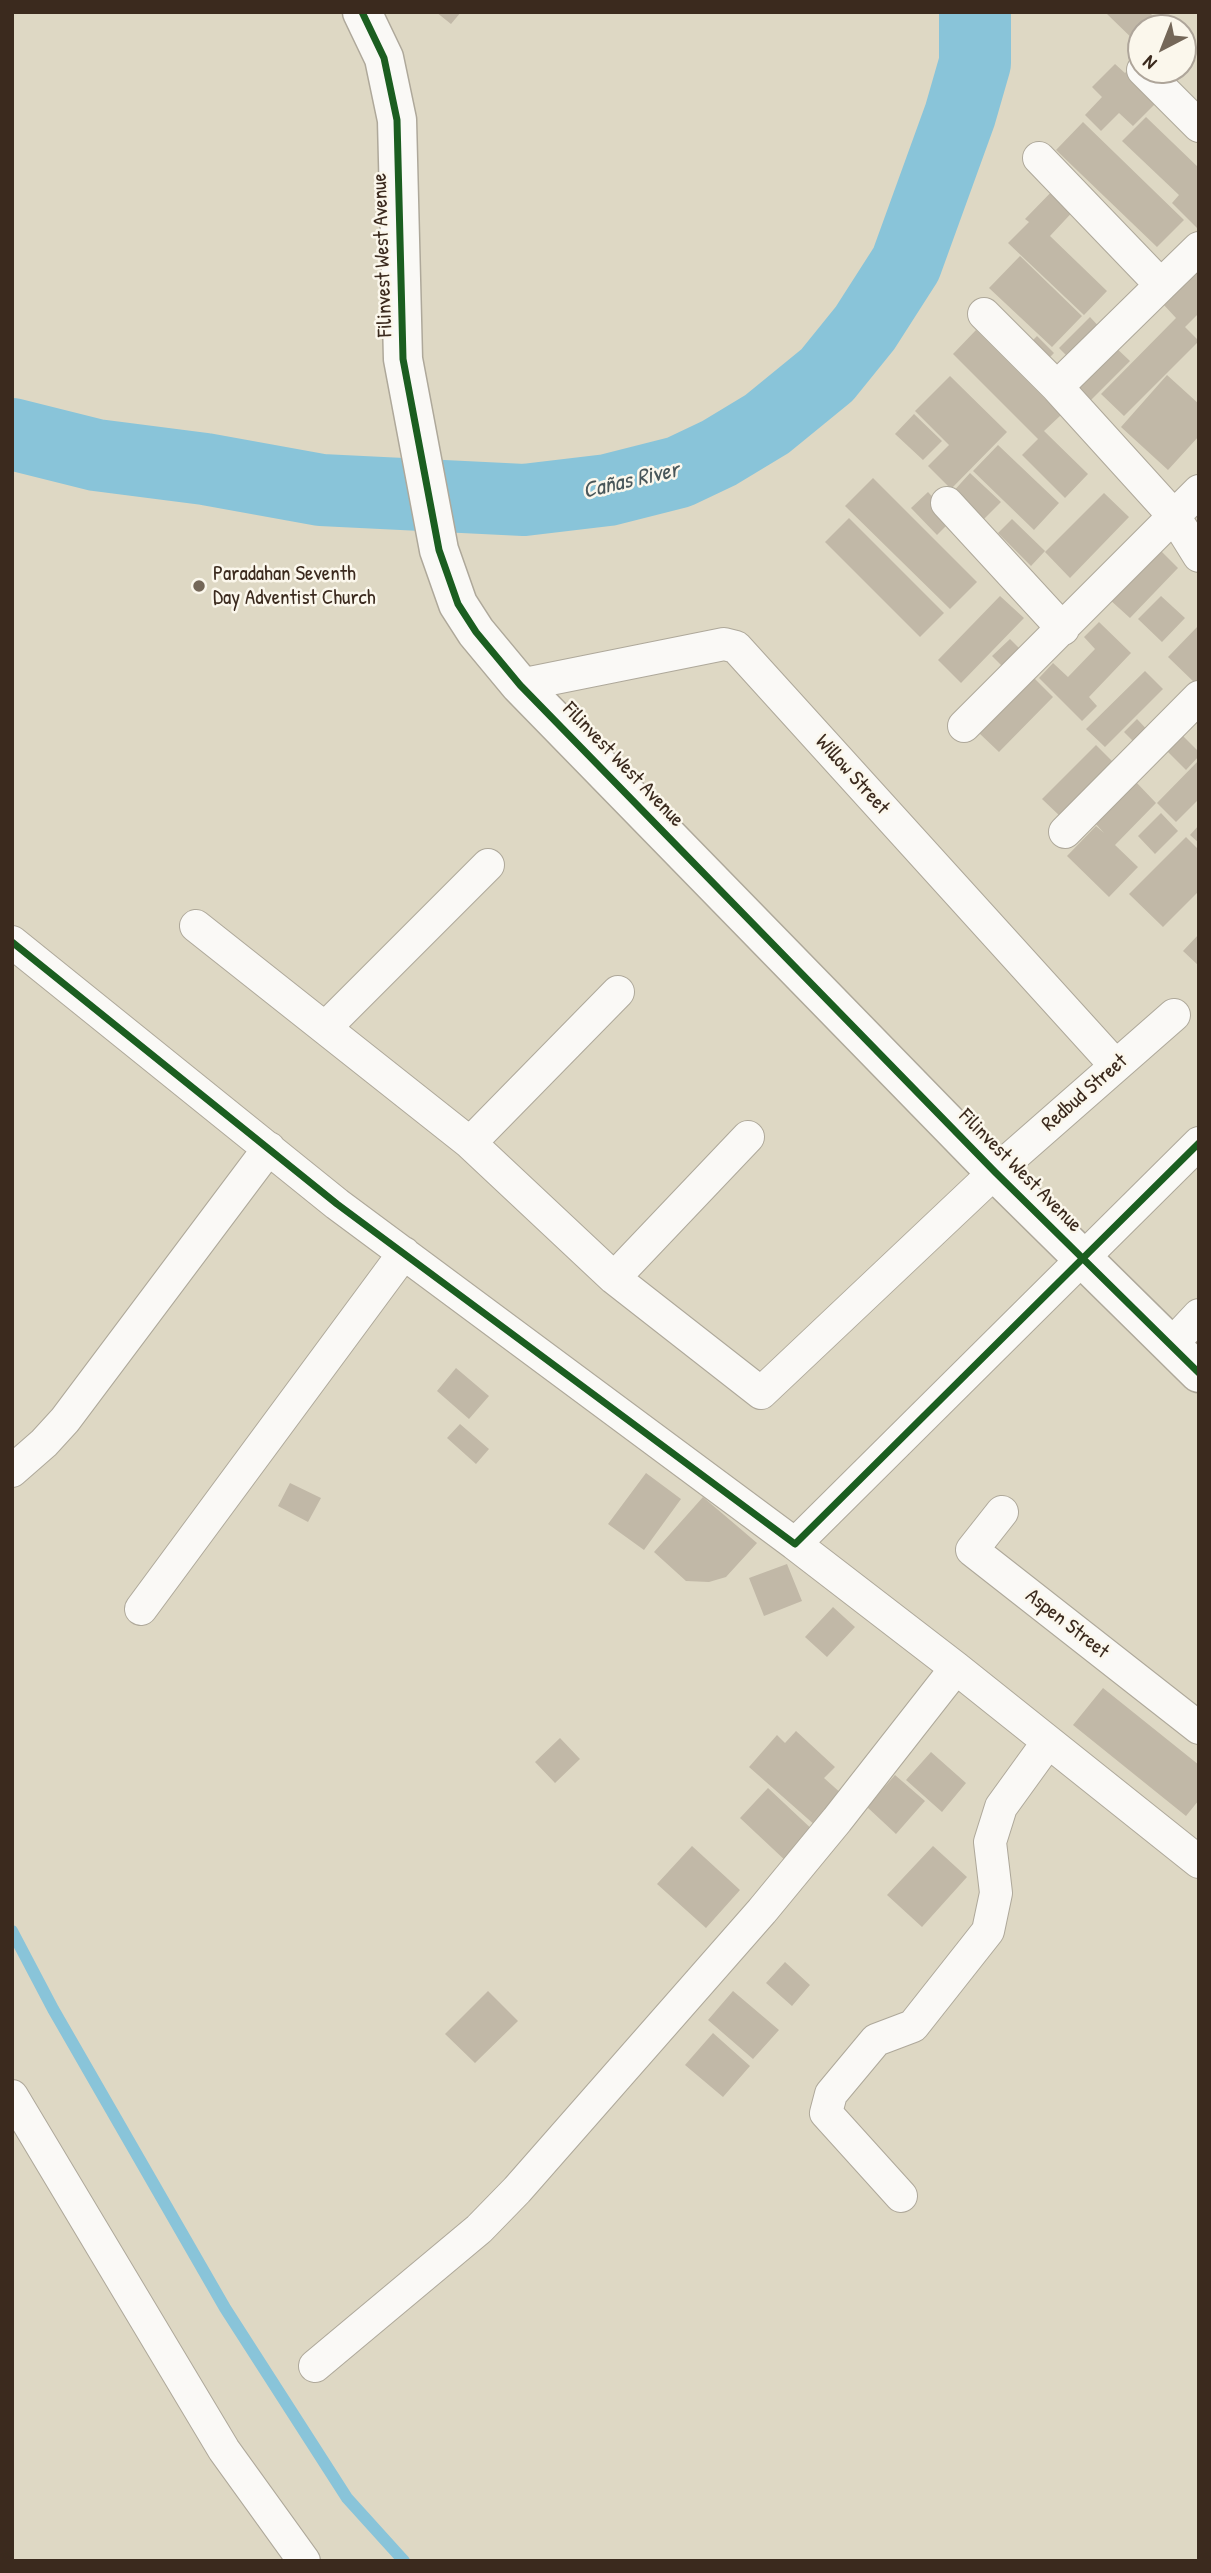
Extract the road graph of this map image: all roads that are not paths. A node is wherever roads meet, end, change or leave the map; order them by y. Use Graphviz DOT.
graph roads {
  1 [pos="362,12"];
  2 [pos="1157,84"];
  3 [pos="1199,126"];
  4 [pos="1039,158"];
  5 [pos="1199,248"];
  6 [pos="1161,285"];
  7 [pos="984,314"];
  8 [pos="1057,387"];
  9 [pos="1199,491"];
  10 [pos="947,503"];
  11 [pos="1174,516"];
  12 [pos="1199,556"];
  13 [pos="1063,629"];
  14 [pos="520,685"];
  15 [pos="1199,697"];
  16 [pos="964,726"];
  17 [pos="1065,832"];
  18 [pos="488,865"];
  19 [pos="197,926"];
  20 [pos="12,942"];
  21 [pos="618,992"];
  22 [pos="1174,1015"];
  23 [pos="325,1028"];
  24 [pos="1116,1066"];
  25 [pos="748,1137"];
  26 [pos="470,1143"];
  27 [pos="1199,1143"];
  28 [pos="269,1148"];
  29 [pos="995,1172"];
  30 [pos="404,1253"];
  31 [pos="1083,1260"];
  32 [pos="614,1278"];
  33 [pos="1199,1315"];
  34 [pos="1171,1345"];
  35 [pos="1199,1373"];
  36 [pos="12,1471"];
  37 [pos="1002,1512"];
  38 [pos="795,1544"];
  39 [pos="141,1609"];
  40 [pos="956,1668"];
  41 [pos="1199,1728"];
  42 [pos="1048,1742"];
  43 [pos="1199,1862"];
  44 [pos="12,2096"];
  45 [pos="901,2196"];
  46 [pos="315,2366"];
  47 [pos="304,2561"];
  1 -- 14 [label="street, Filinvest West Avenue"];
  2 -- 3 [label="street"];
  4 -- 6 [label="street"];
  5 -- 6 [label="street"];
  6 -- 8 [label="street"];
  7 -- 8 [label="street"];
  8 -- 11 [label="street"];
  9 -- 11 [label="street"];
  10 -- 13 [label="street"];
  11 -- 12 [label="street"];
  11 -- 13 [label="street"];
  13 -- 16 [label="street"];
  14 -- 24 [label="street, Willow Street"];
  14 -- 29 [label="street, Filinvest West Avenue"];
  15 -- 17 [label="street"];
  18 -- 23 [label="street"];
  19 -- 23 [label="street"];
  20 -- 28 [label="street"];
  21 -- 26 [label="street"];
  22 -- 24 [label="street, Redbud Street"];
  23 -- 26 [label="street"];
  24 -- 29 [label="street, Redbud Street"];
  25 -- 32 [label="street"];
  26 -- 32 [label="street"];
  27 -- 31 [label="street"];
  28 -- 30 [label="street"];
  28 -- 36 [label="street"];
  29 -- 31 [label="street, Filinvest West Avenue"];
  29 -- 32 [label="street, Redbud Street"];
  30 -- 38 [label="street"];
  30 -- 39 [label="street"];
  31 -- 34 [label="street, Filinvest West Avenue"];
  31 -- 38 [label="street"];
  33 -- 34 [label="street"];
  34 -- 35 [label="street, Filinvest West Avenue"];
  37 -- 41 [label="street, Aspen Street"];
  38 -- 40 [label="street"];
  40 -- 42 [label="street"];
  40 -- 46 [label="street"];
  42 -- 43 [label="street"];
  42 -- 45 [label="street"];
  44 -- 47 [label="street"];
}
